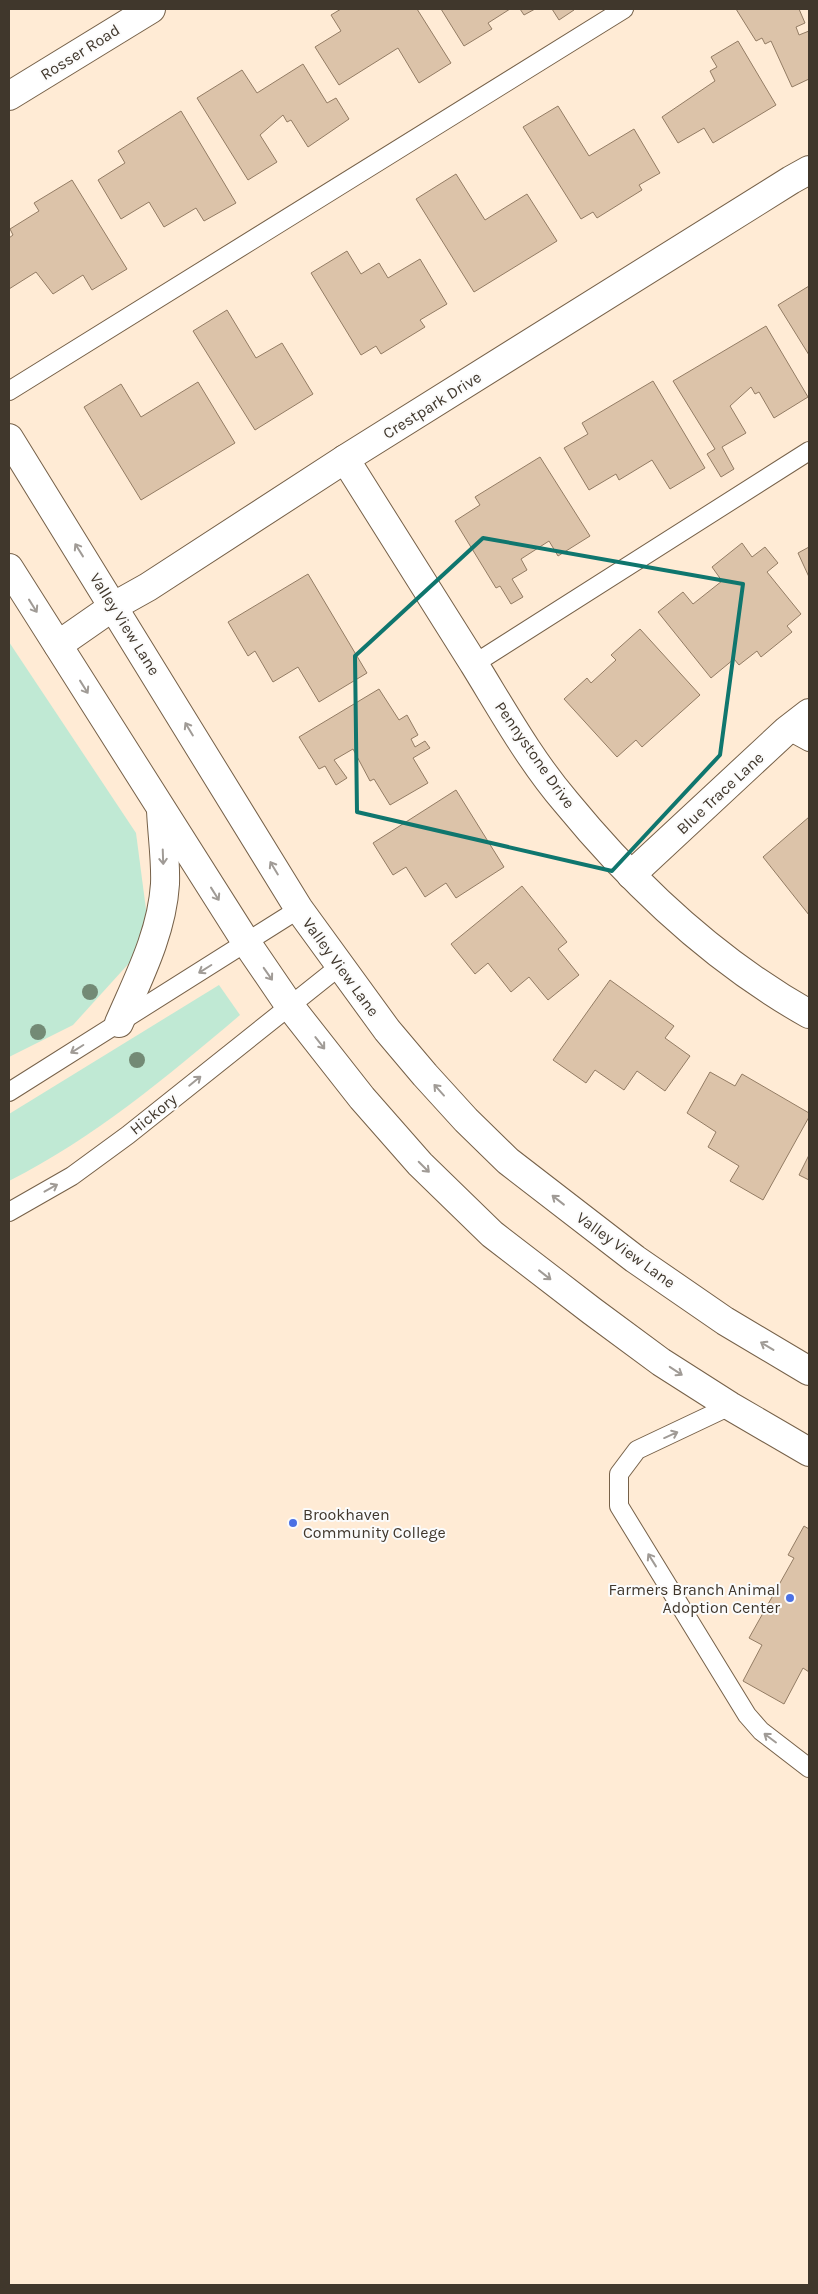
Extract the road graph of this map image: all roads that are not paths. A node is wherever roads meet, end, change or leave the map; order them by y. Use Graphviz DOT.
graph roads {
  1 [pos="151,9"];
  2 [pos="624,9"];
  3 [pos="9,96"];
  4 [pos="809,170"];
  5 [pos="9,390"];
  6 [pos="9,438"];
  7 [pos="809,451"];
  8 [pos="345,459"];
  9 [pos="9,568"];
  10 [pos="114,606"];
  11 [pos="58,646"];
  12 [pos="474,664"];
  13 [pos="809,713"];
  14 [pos="798,736"];
  15 [pos="161,809"];
  16 [pos="631,875"];
  17 [pos="299,910"];
  18 [pos="246,942"];
  19 [pos="340,966"];
  20 [pos="289,1005"];
  21 [pos="809,1014"];
  22 [pos="119,1023"];
  23 [pos="9,1092"];
  24 [pos="9,1212"];
  25 [pos="809,1371"];
  26 [pos="730,1406"];
  27 [pos="809,1452"];
  28 [pos="809,1768"];
  1 -- 3 [label="main road, Rosser Road"];
  2 -- 5 [label="lane"];
  4 -- 8 [label="main road, Crestpark Drive"];
  10 -- 6 [label="main road, Valley View Lane, one-way"];
  7 -- 12 [label="lane"];
  8 -- 10 [label="main road, Crestpark Drive"];
  8 -- 12 [label="main road, Pennystone Drive"];
  9 -- 11 [label="main road, one-way"];
  10 -- 11 [label="main road, Crestpark Drive"];
  17 -- 10 [label="main road, Valley View Lane, one-way"];
  11 -- 15 [label="main road, one-way"];
  12 -- 16 [label="main road, Pennystone Drive"];
  13 -- 14 [label="main road, Blue Trace Lane"];
  14 -- 16 [label="main road, Blue Trace Lane"];
  15 -- 18 [label="main road, one-way"];
  15 -- 22 [label="main road, one-way"];
  16 -- 21 [label="main road, Pennystone Drive"];
  17 -- 18 [label="lane"];
  17 -- 19 [label="main road, Valley View Lane"];
  18 -- 20 [label="main road, one-way"];
  18 -- 22 [label="lane, one-way"];
  19 -- 20 [label="lane, Hickory"];
  25 -- 19 [label="main road, Valley View Lane, one-way"];
  24 -- 20 [label="lane, Hickory, one-way"];
  20 -- 26 [label="main road, one-way"];
  22 -- 23 [label="lane, one-way"];
  26 -- 27 [label="main road"];
  28 -- 26 [label="lane, one-way"];
}
